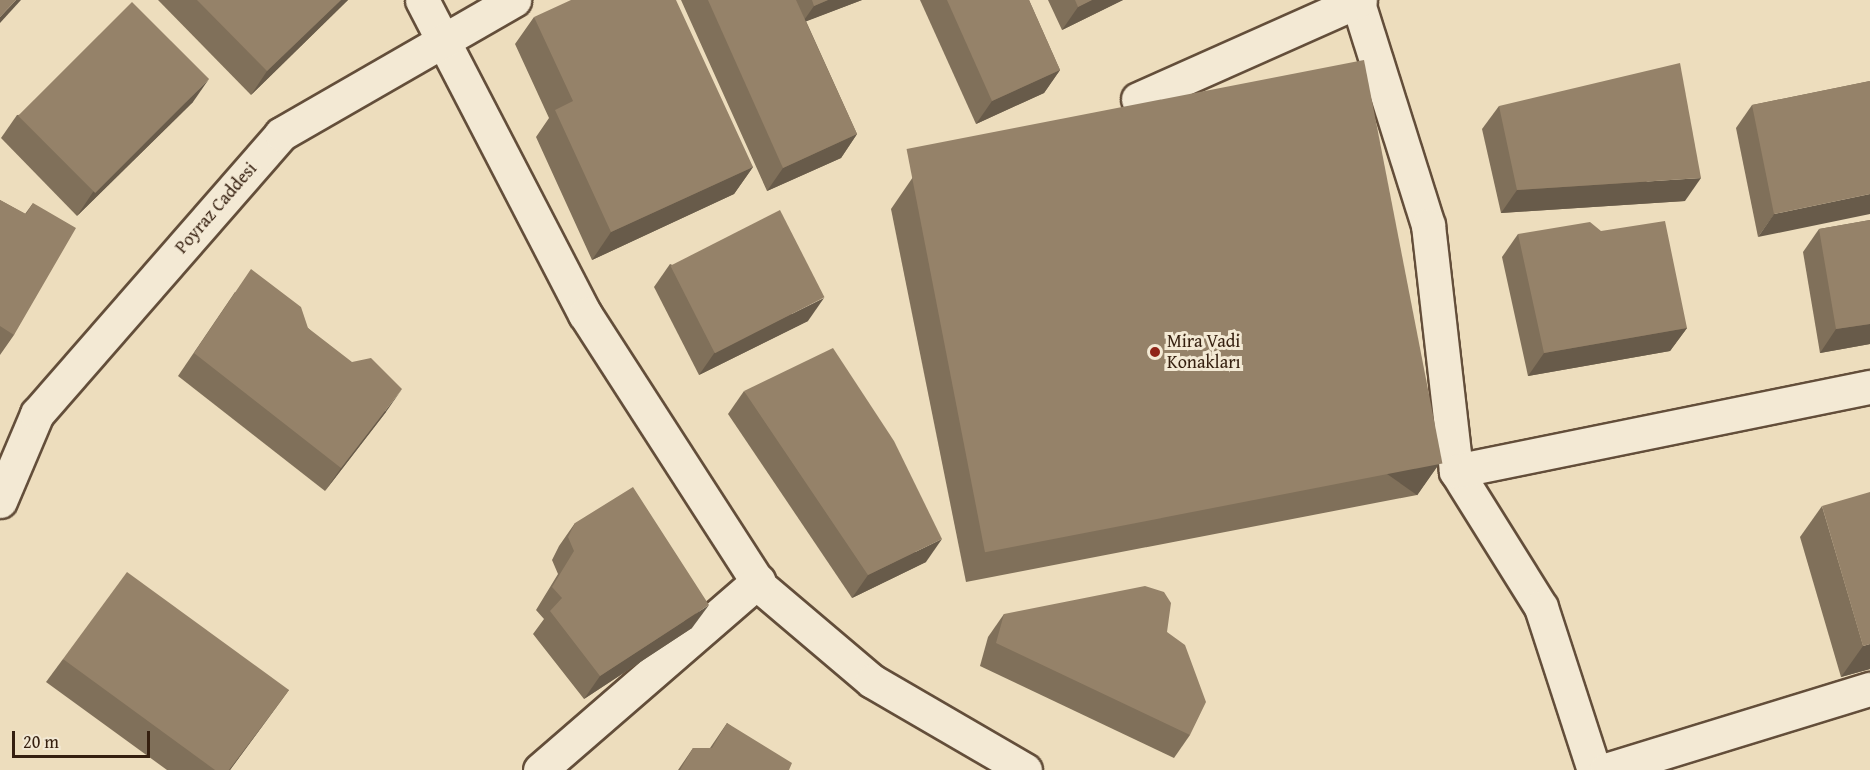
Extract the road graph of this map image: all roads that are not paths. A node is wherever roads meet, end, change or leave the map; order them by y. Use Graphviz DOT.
graph roads {
  1 [pos="422,0"];
  2 [pos="514,0"];
  3 [pos="1359,2"];
  4 [pos="443,41"];
  5 [pos="1138,99"];
  6 [pos="1870,387"];
  7 [pos="1456,471"];
  8 [pos="0,501"];
  9 [pos="758,581"];
  10 [pos="1870,689"];
  11 [pos="540,770"];
  12 [pos="1025,770"];
  13 [pos="1594,770"];
  14 [pos="1606,770"];
  1 -- 4 [label="street"];
  2 -- 4 [label="street, Poyraz Caddesi"];
  3 -- 5 [label="street"];
  3 -- 7 [label="street"];
  4 -- 8 [label="street, Poyraz Caddesi"];
  4 -- 9 [label="street"];
  6 -- 7 [label="street"];
  7 -- 13 [label="street"];
  9 -- 11 [label="street"];
  9 -- 12 [label="street"];
  10 -- 14 [label="street"];
}
